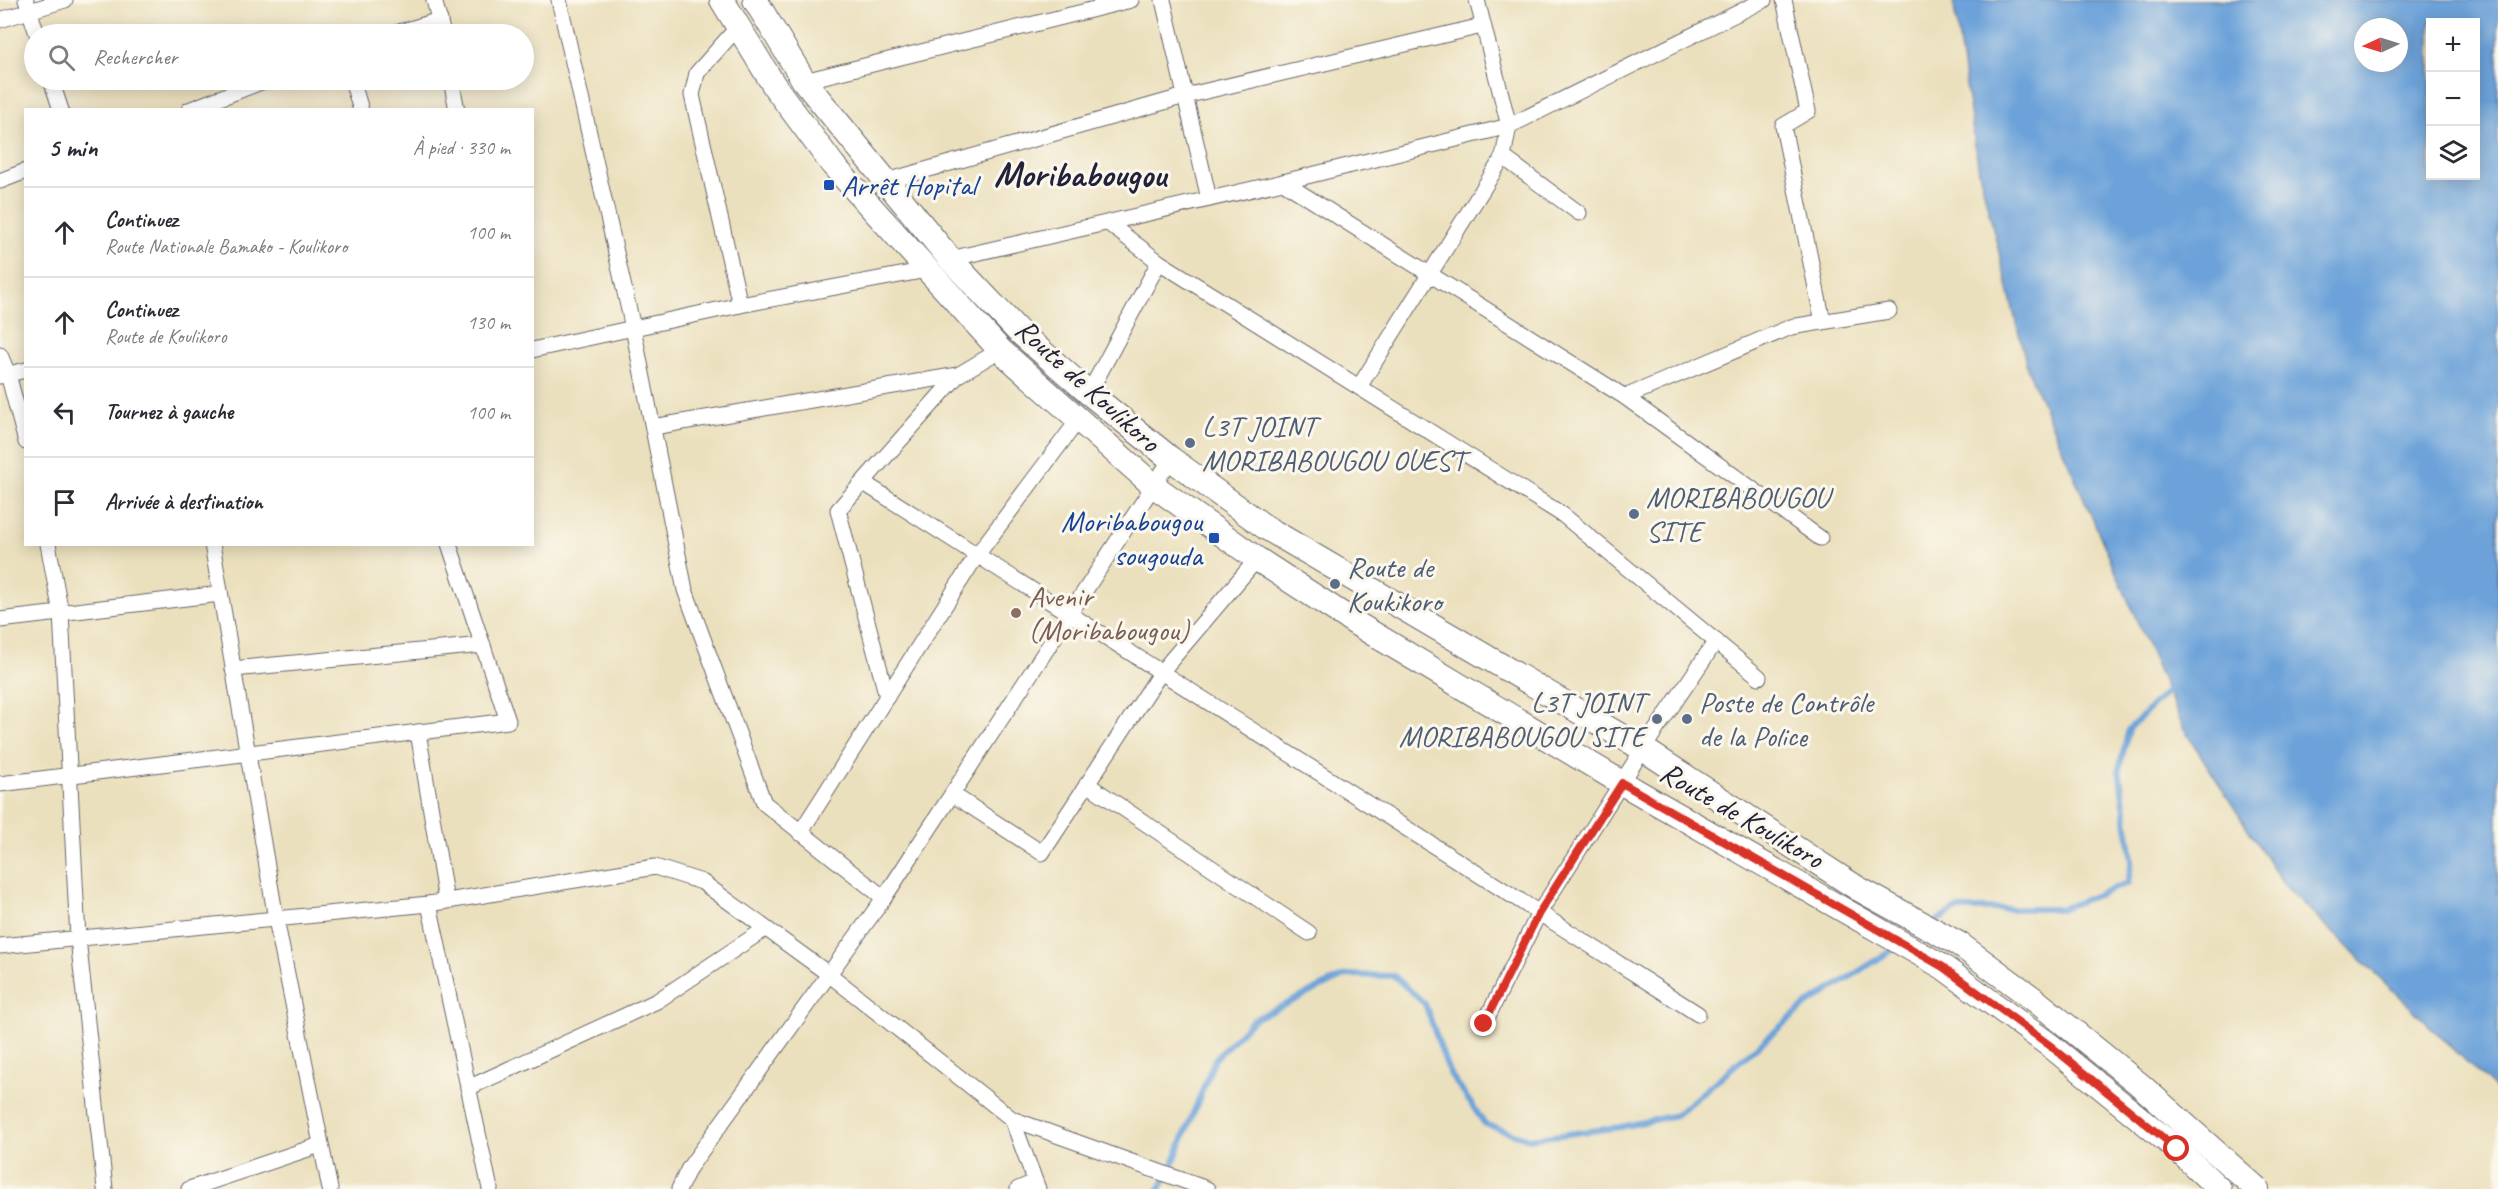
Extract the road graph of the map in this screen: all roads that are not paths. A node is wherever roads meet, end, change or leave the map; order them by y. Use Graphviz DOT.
graph roads {
  1 [pos="65,0"];
  2 [pos="434,0"];
  3 [pos="560,0"];
  4 [pos="722,0"];
  5 [pos="755,0"];
  6 [pos="1131,0"];
  7 [pos="1163,0"];
  8 [pos="1477,0"];
  9 [pos="1764,0"];
  10 [pos="1784,0"];
  11 [pos="28,5"];
  12 [pos="0,20"];
  13 [pos="34,24"];
  14 [pos="441,24"];
  15 [pos="1482,26"];
  16 [pos="737,28"];
  17 [pos="804,81"];
  18 [pos="54,90"];
  19 [pos="240,90"];
  20 [pos="355,90"];
  21 [pos="453,90"];
  22 [pos="1185,96"];
  23 [pos="60,108"];
  24 [pos="194,108"];
  25 [pos="360,108"];
  26 [pos="457,108"];
  27 [pos="1509,126"];
  28 [pos="1503,157"];
  29 [pos="24,172"];
  30 [pos="887,180"];
  31 [pos="0,181"];
  32 [pos="1283,182"];
  33 [pos="1209,200"];
  34 [pos="1579,213"];
  35 [pos="1108,223"];
  36 [pos="950,259"];
  37 [pos="1159,261"];
  38 [pos="927,270"];
  39 [pos="1431,275"];
  40 [pos="740,305"];
  41 [pos="1889,311"];
  42 [pos="1823,322"];
  43 [pos="633,328"];
  44 [pos="534,350"];
  45 [pos="1000,350"];
  46 [pos="0,355"];
  47 [pos="24,370"];
  48 [pos="4,375"];
  49 [pos="958,375"];
  50 [pos="1359,387"];
  51 [pos="1089,393"];
  52 [pos="1625,397"];
  53 [pos="1079,419"];
  54 [pos="653,427"];
  55 [pos="24,436"];
  56 [pos="1172,459"];
  57 [pos="864,483"];
  58 [pos="1154,486"];
  59 [pos="1820,538"];
  60 [pos="48,546"];
  61 [pos="212,546"];
  62 [pos="450,546"];
  63 [pos="977,555"];
  64 [pos="1257,560"];
  65 [pos="220,594"];
  66 [pos="61,613"];
  67 [pos="1069,614"];
  68 [pos="0,620"];
  69 [pos="1716,641"];
  70 [pos="483,645"];
  71 [pos="233,669"];
  72 [pos="1161,672"];
  73 [pos="1759,677"];
  74 [pos="886,697"];
  75 [pos="418,732"];
  76 [pos="1643,748"];
  77 [pos="247,754"];
  78 [pos="70,776"];
  79 [pos="1622,783"];
  80 [pos="0,784"];
  81 [pos="1087,784"];
  82 [pos="952,794"];
  83 [pos="800,833"];
  84 [pos="884,898"];
  85 [pos="446,901"];
  86 [pos="429,904"];
  87 [pos="1539,913"];
  88 [pos="276,919"];
  89 [pos="765,929"];
  90 [pos="1309,933"];
  91 [pos="78,938"];
  92 [pos="0,946"];
  93 [pos="830,975"];
  94 [pos="1698,1014"];
  95 [pos="1484,1024"];
  96 [pos="468,1088"];
  97 [pos="1012,1119"];
  98 [pos="320,1145"];
  99 [pos="1037,1185"];
  100 [pos="105,1189"];
  101 [pos="189,1189"];
  102 [pos="330,1189"];
  103 [pos="490,1189"];
  104 [pos="679,1189"];
  105 [pos="1018,1189"];
  106 [pos="1207,1189"];
  107 [pos="2219,1189"];
  108 [pos="2257,1189"];
  1 -- 11 [label="street"];
  2 -- 14 [label="street"];
  3 -- 43 [label="street"];
  4 -- 16 [label="main road, Route de Koulikoro"];
  5 -- 17 [label="main road, Route de Koulikoro"];
  6 -- 17 [label="street"];
  7 -- 22 [label="street"];
  8 -- 15 [label="street"];
  9 -- 27 [label="street"];
  10 -- 42 [label="street"];
  11 -- 12 [label="street"];
  11 -- 13 [label="street"];
  15 -- 22 [label="street"];
  15 -- 27 [label="street"];
  16 -- 38 [label="main road, Route de Koulikoro"];
  16 -- 40 [label="street"];
  17 -- 30 [label="main road, Route de Koulikoro"];
  18 -- 23 [label="street"];
  19 -- 24 [label="street"];
  20 -- 25 [label="street"];
  21 -- 26 [label="street"];
  22 -- 30 [label="street"];
  22 -- 33 [label="street"];
  27 -- 28 [label="street"];
  27 -- 32 [label="street"];
  28 -- 34 [label="street"];
  28 -- 39 [label="street"];
  29 -- 31 [label="street"];
  30 -- 36 [label="main road, Route de Koulikoro"];
  32 -- 33 [label="street"];
  32 -- 39 [label="street"];
  33 -- 35 [label="street"];
  35 -- 36 [label="street"];
  35 -- 37 [label="street"];
  36 -- 51 [label="main road, Route de Koulikoro"];
  37 -- 50 [label="street"];
  37 -- 51 [label="street"];
  38 -- 40 [label="street"];
  38 -- 45 [label="main road, Route de Koulikoro"];
  39 -- 50 [label="street"];
  39 -- 52 [label="street"];
  40 -- 43 [label="street"];
  41 -- 42 [label="street"];
  42 -- 52 [label="street"];
  43 -- 44 [label="street"];
  43 -- 54 [label="street"];
  45 -- 49 [label="street"];
  45 -- 53 [label="main road, Route de Koulikoro"];
  46 -- 48 [label="street"];
  47 -- 48 [label="street"];
  48 -- 55 [label="street"];
  49 -- 54 [label="street"];
  49 -- 57 [label="street"];
  50 -- 69 [label="street"];
  51 -- 56 [label="main road, Route de Koulikoro"];
  52 -- 59 [label="street"];
  53 -- 58 [label="main road, Route de Koulikoro"];
  53 -- 63 [label="street"];
  54 -- 83 [label="street"];
  56 -- 58 [label="street"];
  56 -- 76 [label="main road, Route de Koulikoro"];
  57 -- 63 [label="street"];
  57 -- 74 [label="street"];
  58 -- 64 [label="main road, Route de Koulikoro"];
  58 -- 67 [label="street"];
  60 -- 66 [label="street"];
  61 -- 65 [label="street"];
  62 -- 70 [label="street"];
  63 -- 67 [label="street"];
  63 -- 74 [label="street"];
  64 -- 72 [label="street"];
  64 -- 79 [label="main road, Route de Koulikoro"];
  65 -- 66 [label="street"];
  65 -- 71 [label="street"];
  66 -- 68 [label="street"];
  66 -- 78 [label="street"];
  67 -- 72 [label="street"];
  67 -- 82 [label="street"];
  69 -- 73 [label="street"];
  69 -- 76 [label="street"];
  70 -- 71 [label="street"];
  70 -- 75 [label="street"];
  71 -- 77 [label="street"];
  72 -- 81 [label="street"];
  72 -- 87 [label="street"];
  74 -- 83 [label="street"];
  75 -- 77 [label="street"];
  75 -- 85 [label="street"];
  76 -- 79 [label="street"];
  76 -- 108 [label="main road, Route de Koulikoro"];
  77 -- 78 [label="street"];
  77 -- 88 [label="street"];
  78 -- 80 [label="street"];
  78 -- 91 [label="street"];
  79 -- 87 [label="street"];
  79 -- 107 [label="main road, Route de Koulikoro"];
  81 -- 82 [label="street"];
  81 -- 90 [label="street"];
  82 -- 84 [label="street"];
  83 -- 84 [label="street"];
  84 -- 93 [label="street"];
  85 -- 86 [label="street"];
  85 -- 89 [label="street"];
  86 -- 88 [label="street"];
  86 -- 96 [label="street"];
  87 -- 94 [label="street"];
  87 -- 95 [label="street"];
  88 -- 91 [label="street"];
  88 -- 98 [label="street"];
  89 -- 93 [label="street"];
  89 -- 96 [label="street"];
  91 -- 92 [label="street"];
  91 -- 100 [label="street"];
  93 -- 97 [label="street"];
  93 -- 104 [label="street"];
  96 -- 103 [label="street"];
  97 -- 99 [label="street"];
  97 -- 106 [label="street"];
  98 -- 101 [label="street"];
  98 -- 102 [label="street"];
  99 -- 105 [label="street"];
}
